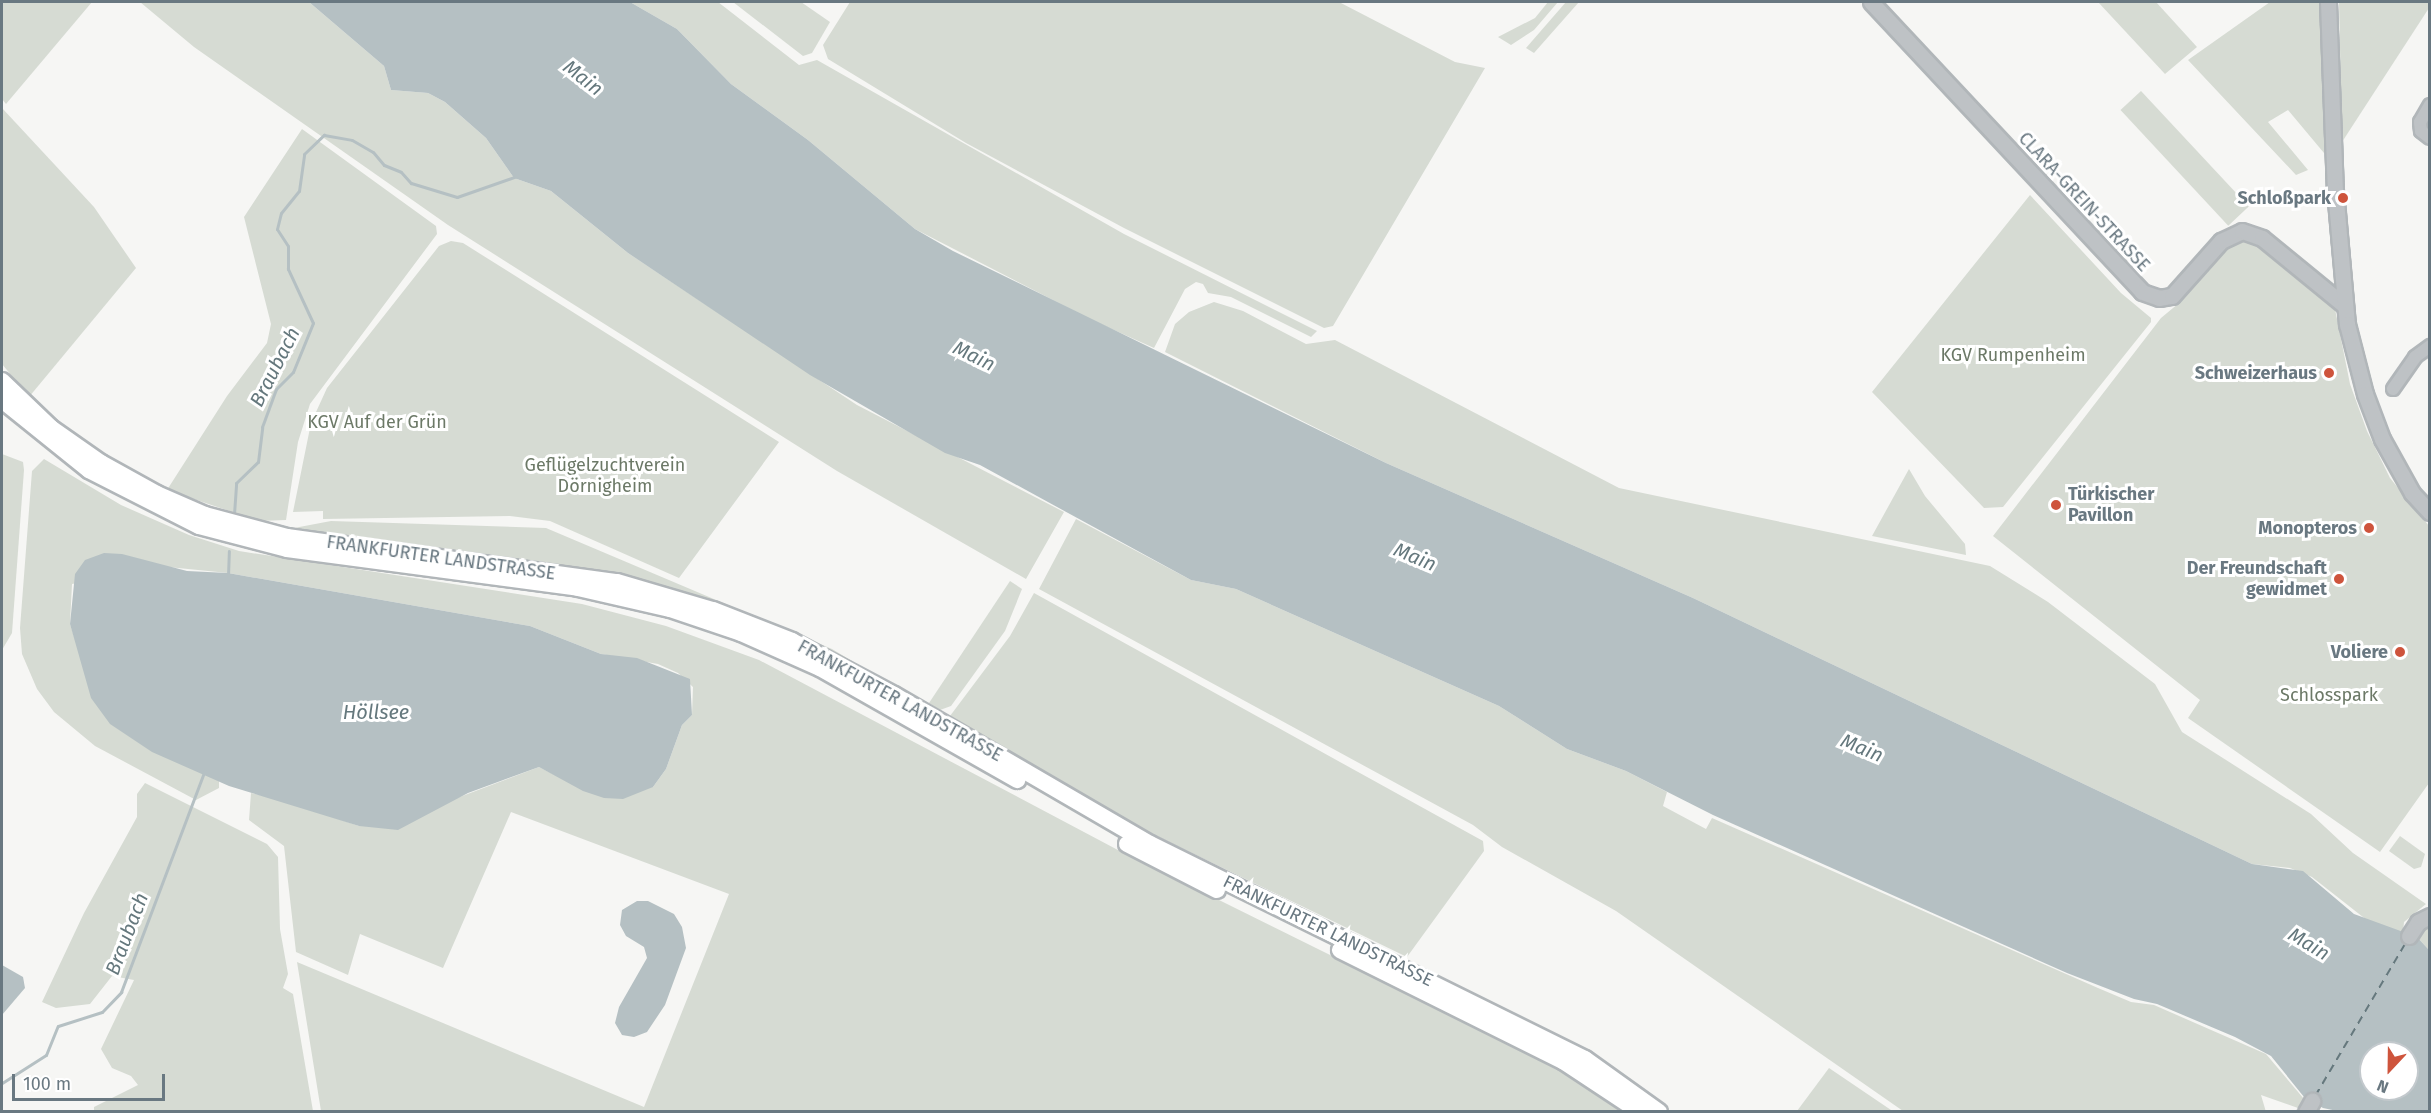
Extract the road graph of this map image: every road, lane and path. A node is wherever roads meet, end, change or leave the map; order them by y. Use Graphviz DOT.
graph roads {
  1 [pos="1871,2"];
  2 [pos="2328,2"];
  3 [pos="2430,105"];
  4 [pos="2430,138"];
  5 [pos="2345,306"];
  6 [pos="2427,350"];
  7 [pos="2,381"];
  8 [pos="2393,389"];
  9 [pos="2,400"];
  10 [pos="2430,512"];
  11 [pos="2430,916"];
  12 [pos="2409,936"];
  13 [pos="1640,1112"];
  14 [pos="1659,1112"];
  1 -- 5 [label="street, CLARA-GREIN-STRASSE"];
  2 -- 5 [label="street"];
  3 -- 4 [label="street"];
  5 -- 10 [label="street"];
  6 -- 8 [label="street"];
  7 -- 14 [label="main road, FRANKFURTER LANDSTRASSE"];
  9 -- 13 [label="main road, FRANKFURTER LANDSTRASSE"];
  11 -- 12 [label="street"];
}
